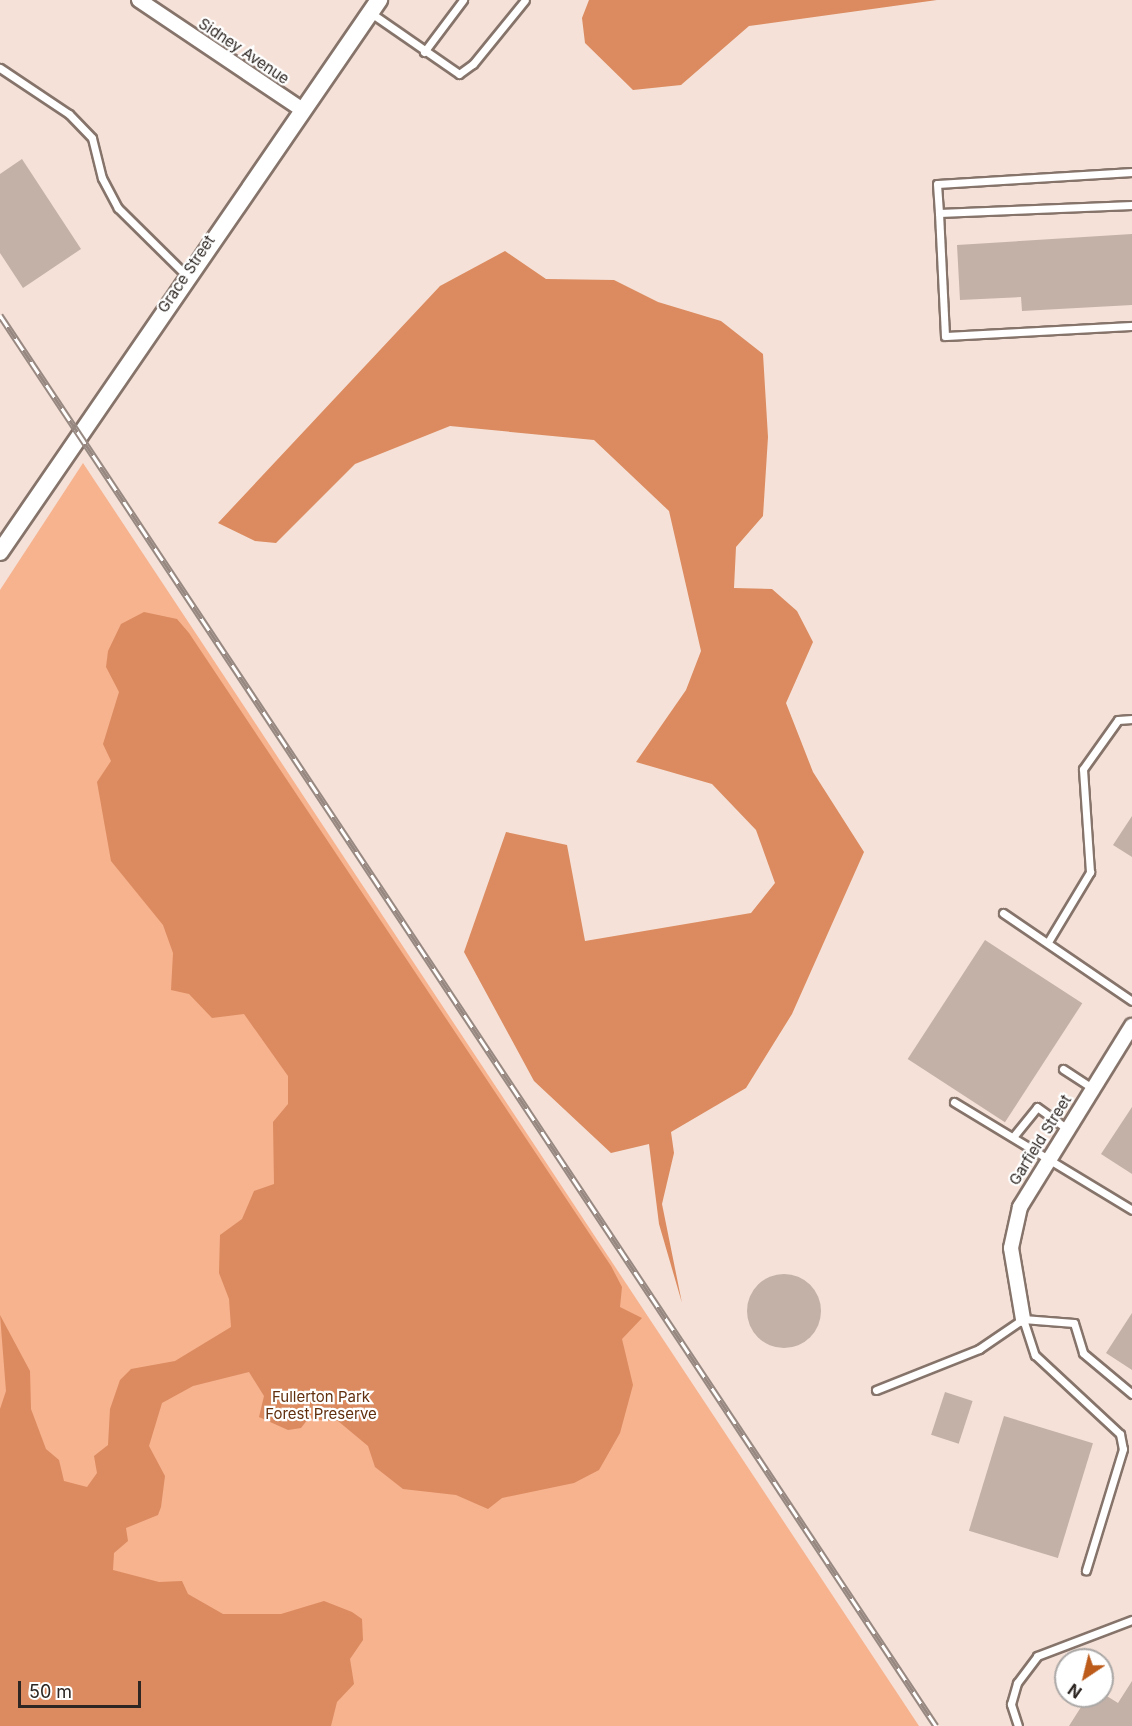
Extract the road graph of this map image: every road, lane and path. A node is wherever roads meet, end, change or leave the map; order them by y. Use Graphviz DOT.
graph roads {
  1 [pos="139,0"];
  2 [pos="463,0"];
  3 [pos="525,0"];
  4 [pos="374,6"];
  5 [pos="424,52"];
  6 [pos="0,68"];
  7 [pos="300,108"];
  8 [pos="1132,172"];
  9 [pos="1132,205"];
  10 [pos="939,213"];
  11 [pos="186,275"];
  12 [pos="1132,326"];
  13 [pos="0,552"];
  14 [pos="1132,719"];
  15 [pos="1003,912"];
  16 [pos="1048,942"];
  17 [pos="1132,1001"];
  18 [pos="1132,1026"];
  19 [pos="1063,1069"];
  20 [pos="1092,1088"];
  21 [pos="954,1102"];
  22 [pos="1066,1128"];
  23 [pos="1013,1137"];
  24 [pos="1048,1156"];
  25 [pos="1132,1210"];
  26 [pos="1023,1319"];
  27 [pos="876,1390"];
  28 [pos="1132,1394"];
  29 [pos="1086,1570"];
  30 [pos="1132,1620"];
  31 [pos="1018,1726"];
  1 -- 7 [label="street, Sidney Avenue"];
  2 -- 5 [label="lane"];
  3 -- 5 [label="lane"];
  4 -- 5 [label="lane"];
  4 -- 7 [label="street, Grace Street"];
  6 -- 11 [label="lane"];
  7 -- 11 [label="street, Grace Street"];
  8 -- 10 [label="lane"];
  9 -- 10 [label="lane"];
  10 -- 12 [label="lane"];
  11 -- 13 [label="street, Grace Street"];
  14 -- 16 [label="lane"];
  15 -- 16 [label="lane"];
  16 -- 17 [label="lane"];
  18 -- 20 [label="street, Garfield Street"];
  19 -- 20 [label="lane"];
  20 -- 22 [label="street, Garfield Street"];
  21 -- 23 [label="lane"];
  22 -- 23 [label="lane"];
  22 -- 24 [label="street, Garfield Street"];
  23 -- 24 [label="lane"];
  24 -- 25 [label="lane"];
  24 -- 26 [label="street, Garfield Street"];
  26 -- 27 [label="lane"];
  26 -- 28 [label="lane"];
  26 -- 29 [label="lane"];
  30 -- 31 [label="lane"];
}
